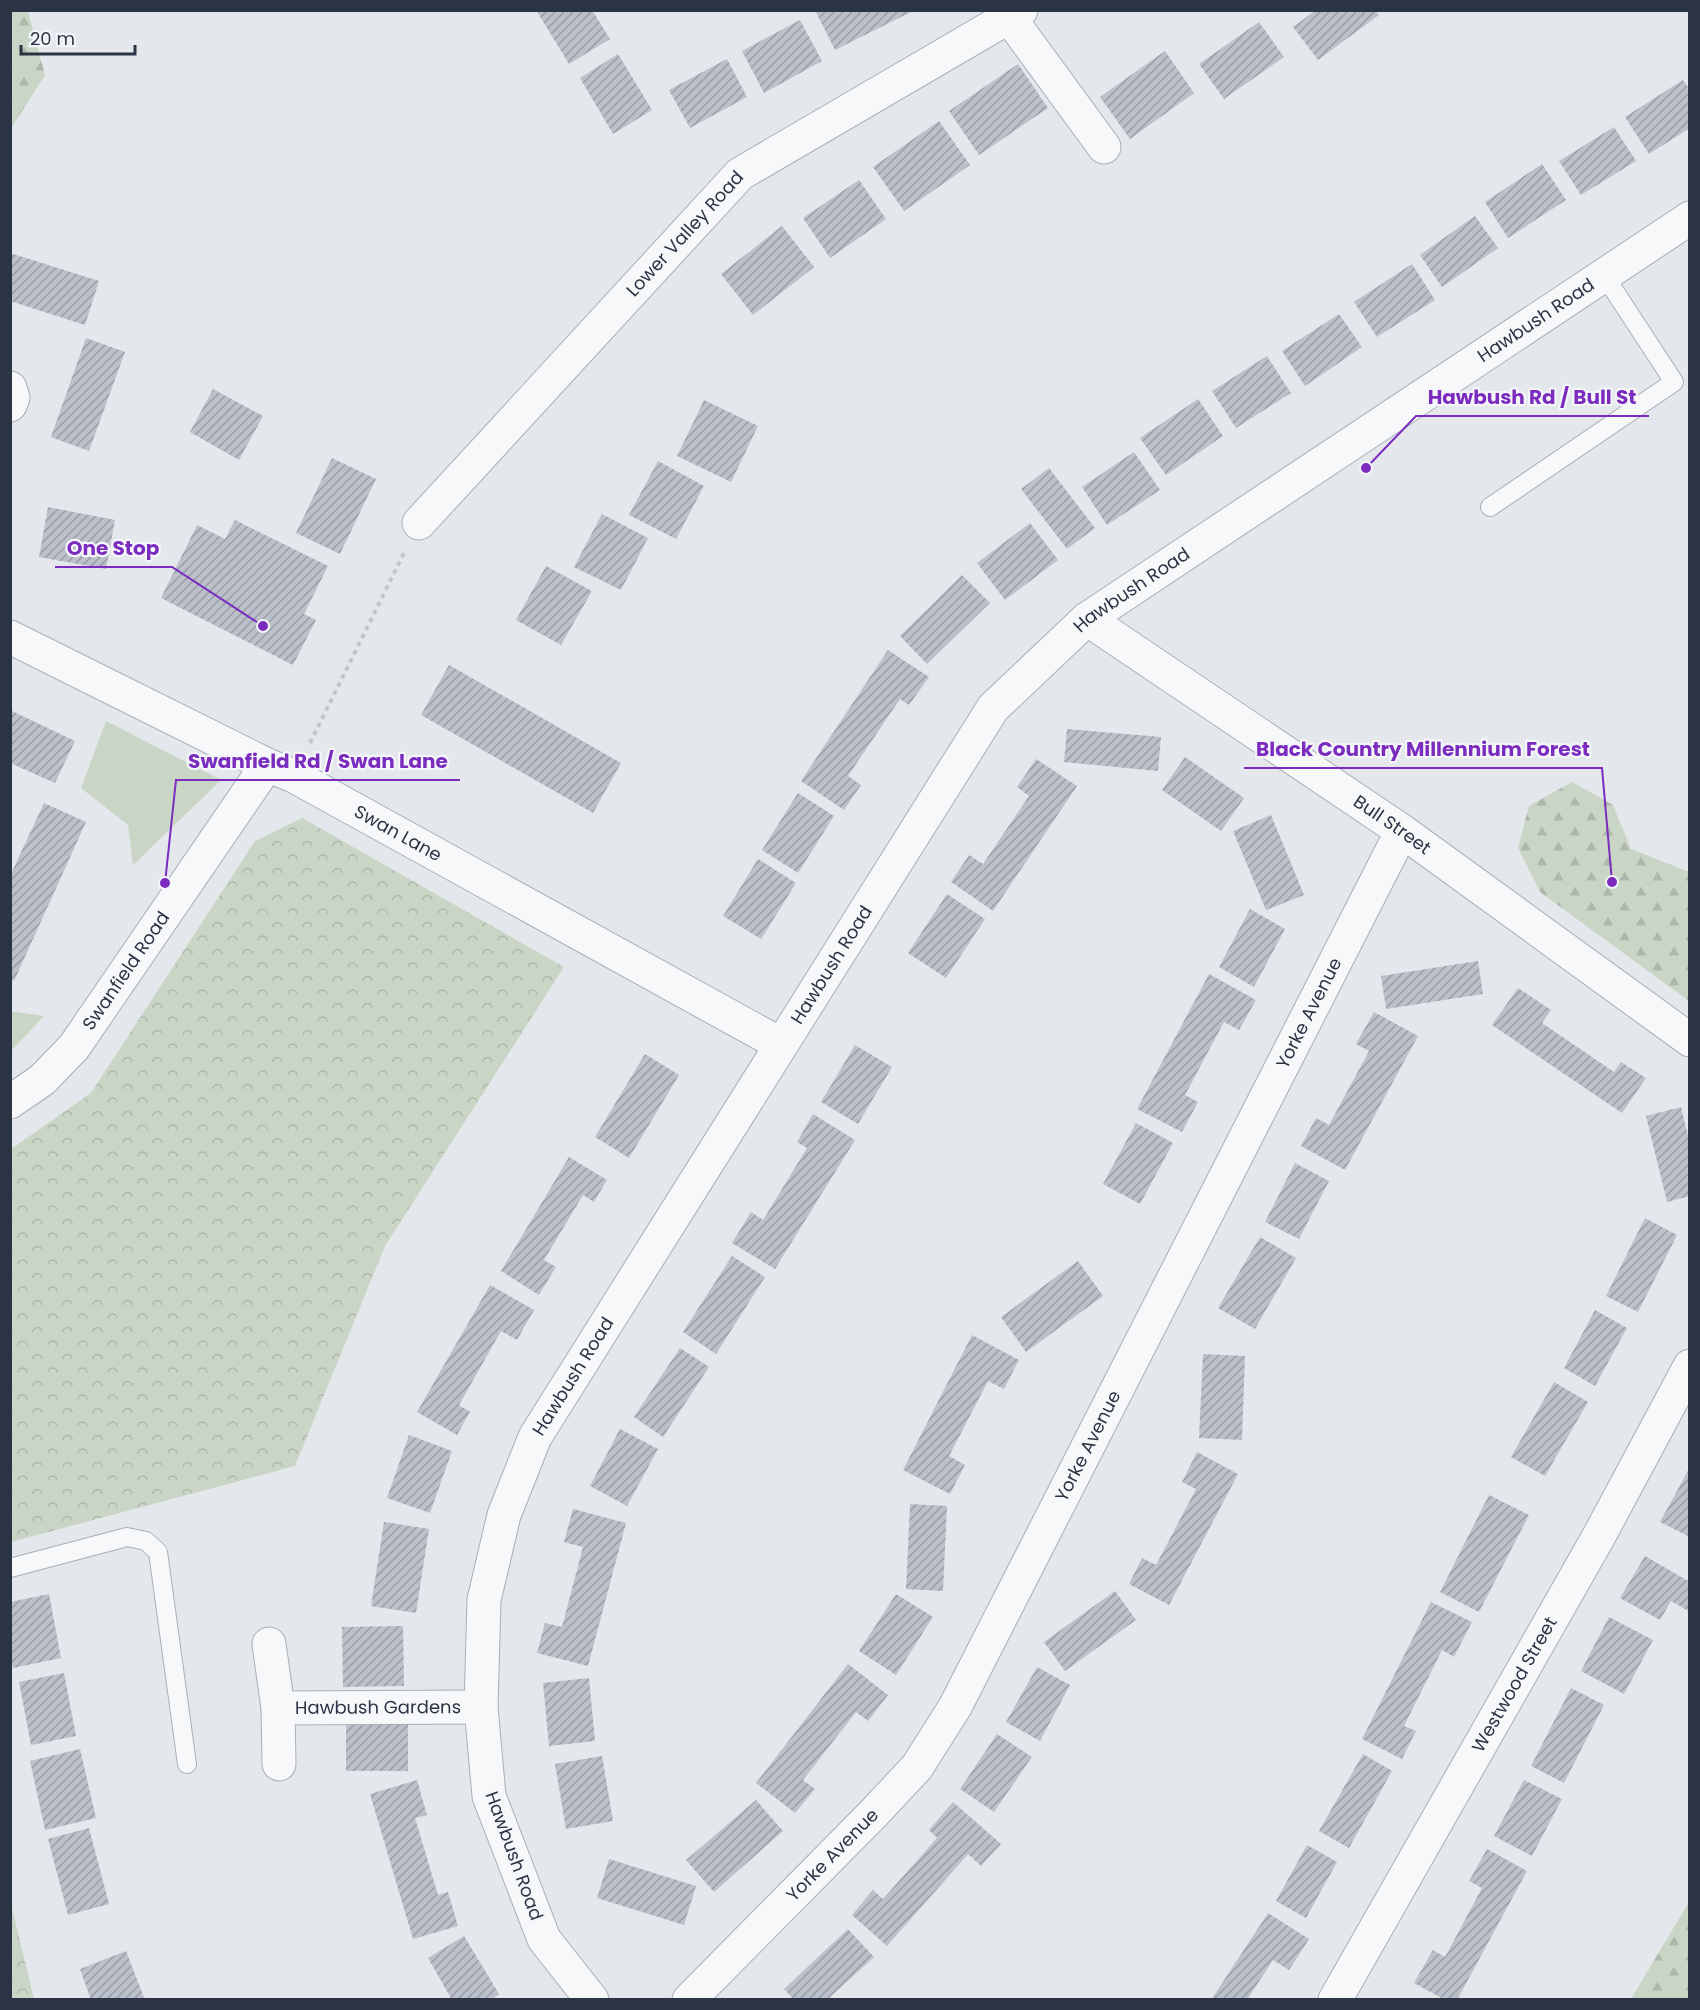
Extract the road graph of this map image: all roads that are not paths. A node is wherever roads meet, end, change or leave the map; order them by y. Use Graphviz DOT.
graph roads {
  1 [pos="1015,14"];
  2 [pos="1104,147"];
  3 [pos="1689,218"];
  4 [pos="1604,275"];
  5 [pos="10,388"];
  6 [pos="10,405"];
  7 [pos="1490,507"];
  8 [pos="419,523"];
  9 [pos="1087,619"];
  10 [pos="10,637"];
  11 [pos="281,770"];
  12 [pos="1402,831"];
  13 [pos="1689,1040"];
  14 [pos="780,1044"];
  15 [pos="10,1102"];
  16 [pos="1689,1366"];
  17 [pos="10,1568"];
  18 [pos="269,1644"];
  19 [pos="481,1707"];
  20 [pos="278,1708"];
  21 [pos="187,1764"];
  22 [pos="279,1764"];
  23 [pos="592,2000"];
  24 [pos="689,2000"];
  25 [pos="1335,2000"];
  1 -- 2 [label="street, Lower Valley Road"];
  1 -- 8 [label="street, Lower Valley Road"];
  3 -- 4 [label="street, Hawbush Road"];
  4 -- 7 [label="lane"];
  4 -- 9 [label="street, Hawbush Road"];
  5 -- 6 [label="street"];
  9 -- 12 [label="street, Bull Street"];
  9 -- 14 [label="street, Hawbush Road"];
  10 -- 11 [label="street, Swan Lane"];
  11 -- 14 [label="street, Swan Lane"];
  11 -- 15 [label="street, Swanfield Road"];
  12 -- 13 [label="street, Bull Street"];
  12 -- 24 [label="street, Yorke Avenue"];
  14 -- 19 [label="street, Hawbush Road"];
  16 -- 25 [label="street, Westwood Street"];
  17 -- 21 [label="lane"];
  18 -- 20 [label="street, Hawbush Gardens"];
  19 -- 20 [label="street, Hawbush Gardens"];
  19 -- 23 [label="street, Hawbush Road"];
  20 -- 22 [label="street, Hawbush Gardens"];
}
